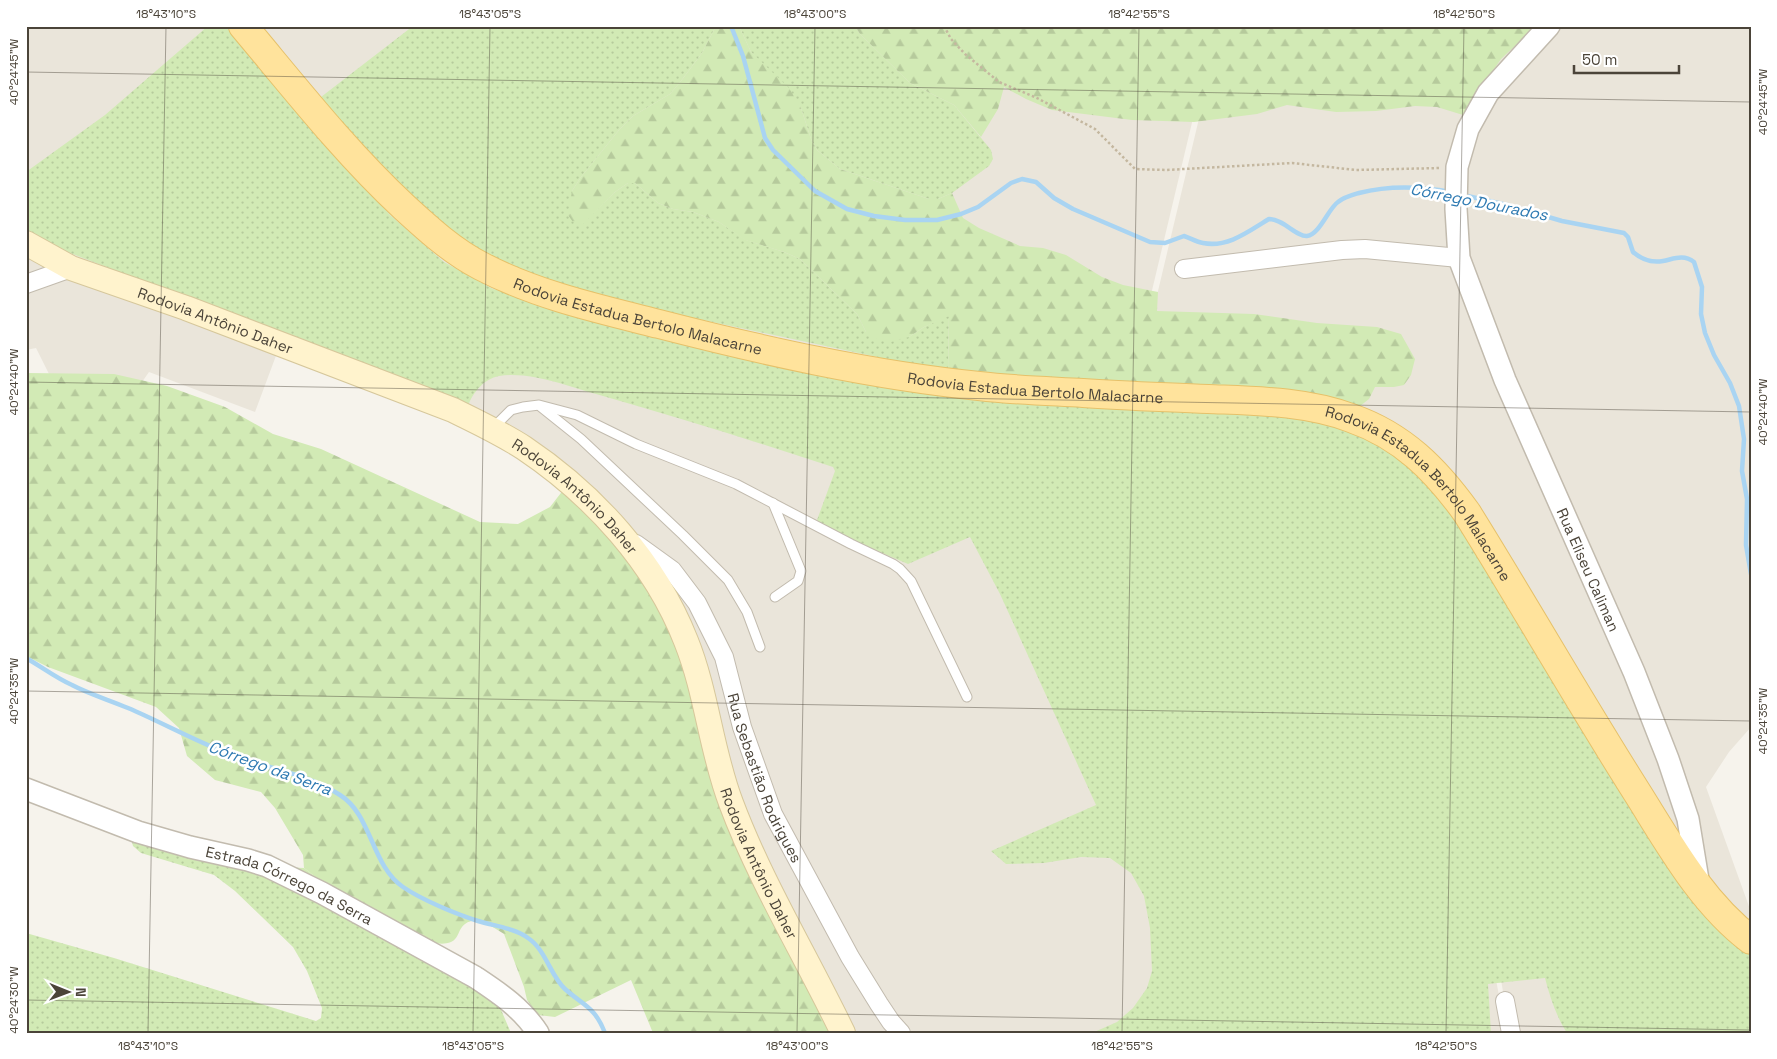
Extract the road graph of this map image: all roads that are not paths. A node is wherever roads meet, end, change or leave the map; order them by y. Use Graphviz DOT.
graph roads {
  1 [pos="242,26"];
  2 [pos="1549,26"];
  3 [pos="26,243"];
  4 [pos="1459,258"];
  5 [pos="71,268"];
  6 [pos="1184,269"];
  7 [pos="26,284"];
  8 [pos="539,405"];
  9 [pos="492,429"];
  10 [pos="773,503"];
  11 [pos="621,534"];
  12 [pos="775,597"];
  13 [pos="760,647"];
  14 [pos="967,697"];
  15 [pos="26,789"];
  16 [pos="1699,886"];
  17 [pos="1751,940"];
  18 [pos="1504,1001"];
  19 [pos="534,1028"];
  20 [pos="843,1033"];
  21 [pos="901,1033"];
  22 [pos="1511,1033"];
  1 -- 16 [label="main road, Rodovia Estadua Bertolo Malacarne"];
  2 -- 4 [label="street, Rua Eliseu Caliman"];
  3 -- 5 [label="main road, Rodovia Antônio Daher"];
  4 -- 6 [label="street"];
  4 -- 16 [label="street, Rua Eliseu Caliman"];
  5 -- 7 [label="street"];
  5 -- 9 [label="main road, Rodovia Antônio Daher"];
  8 -- 9 [label="lane"];
  8 -- 10 [label="lane"];
  8 -- 13 [label="lane"];
  9 -- 11 [label="main road, Rodovia Antônio Daher"];
  10 -- 12 [label="lane"];
  10 -- 14 [label="lane"];
  11 -- 20 [label="main road, Rodovia Antônio Daher"];
  11 -- 21 [label="street, Rua Sebastião Rodrigues"];
  15 -- 19 [label="street, Estrada Córrego da Serra"];
  16 -- 17 [label="main road, Rodovia Estadua Bertolo Malacarne"];
  18 -- 22 [label="street"];
}
